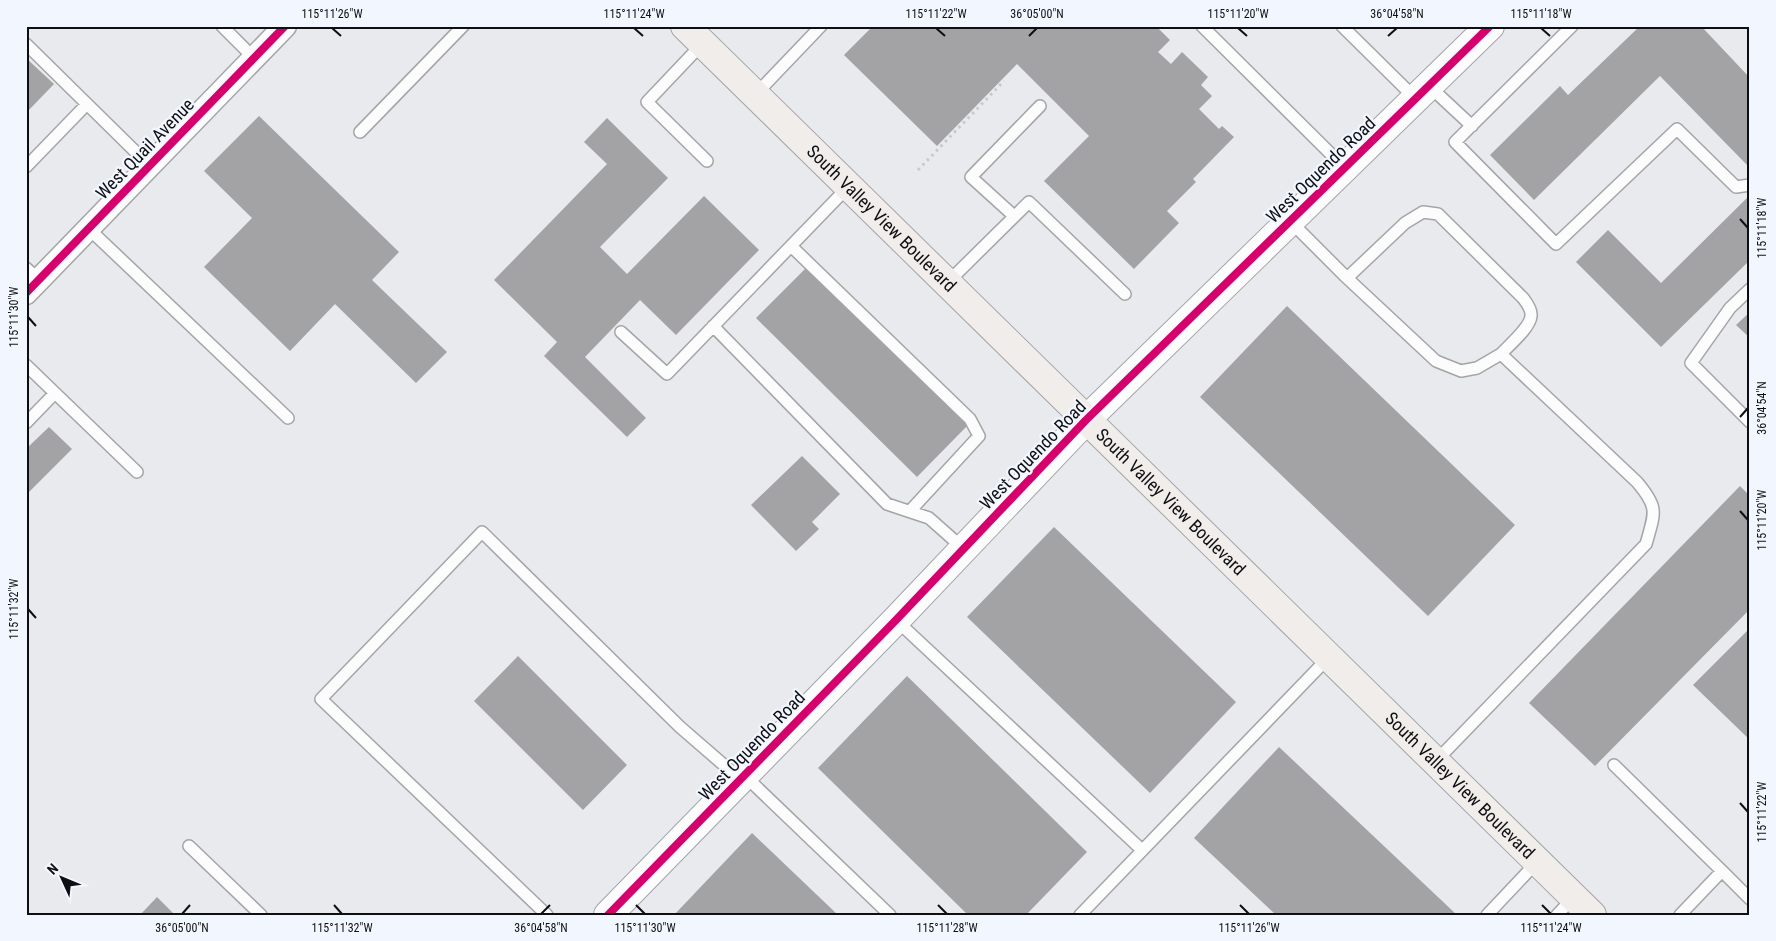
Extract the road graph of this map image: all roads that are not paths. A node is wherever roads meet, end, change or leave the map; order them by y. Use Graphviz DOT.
graph roads {
  1 [pos="222,26"];
  2 [pos="285,26"];
  3 [pos="463,26"];
  4 [pos="821,26"];
  5 [pos="1202,26"];
  6 [pos="1490,26"];
  7 [pos="1572,26"];
  8 [pos="1350,29"];
  9 [pos="694,35"];
  10 [pos="26,44"];
  11 [pos="254,58"];
  12 [pos="1422,92"];
  13 [pos="755,95"];
  14 [pos="87,104"];
  15 [pos="1040,106"];
  16 [pos="1472,126"];
  17 [pos="360,132"];
  18 [pos="707,161"];
  19 [pos="149,165"];
  20 [pos="26,166"];
  21 [pos="1345,168"];
  22 [pos="1750,185"];
  23 [pos="848,187"];
  24 [pos="1014,216"];
  25 [pos="1290,221"];
  26 [pos="88,228"];
  27 [pos="791,246"];
  28 [pos="1347,278"];
  29 [pos="30,280"];
  30 [pos="946,282"];
  31 [pos="1750,289"];
  32 [pos="1125,294"];
  33 [pos="713,326"];
  34 [pos="622,332"];
  35 [pos="1501,354"];
  36 [pos="26,365"];
  37 [pos="55,393"];
  38 [pos="288,418"];
  39 [pos="1086,420"];
  40 [pos="1750,422"];
  41 [pos="26,423"];
  42 [pos="138,472"];
  43 [pos="910,511"];
  44 [pos="964,549"];
  45 [pos="896,620"];
  46 [pos="1329,658"];
  47 [pos="1435,762"];
  48 [pos="1614,765"];
  49 [pos="742,777"];
  50 [pos="189,846"];
  51 [pos="1142,850"];
  52 [pos="1538,862"];
  53 [pos="1722,871"];
  54 [pos="1750,899"];
  55 [pos="1574,909"];
  56 [pos="262,915"];
  57 [pos="547,915"];
  58 [pos="608,915"];
  59 [pos="890,915"];
  60 [pos="1080,915"];
  61 [pos="1487,915"];
  62 [pos="1680,915"];
  1 -- 11 [label="lane"];
  2 -- 11 [label="street, West Quail Avenue"];
  3 -- 17 [label="lane"];
  4 -- 13 [label="lane"];
  5 -- 21 [label="lane"];
  6 -- 12 [label="street, West Oquendo Road"];
  7 -- 16 [label="lane"];
  8 -- 12 [label="lane"];
  9 -- 13 [label="main road, South Valley View Boulevard"];
  9 -- 18 [label="lane"];
  10 -- 14 [label="lane"];
  11 -- 19 [label="street, West Quail Avenue"];
  12 -- 16 [label="lane"];
  12 -- 21 [label="street, West Oquendo Road"];
  13 -- 23 [label="main road, South Valley View Boulevard"];
  14 -- 19 [label="lane"];
  14 -- 20 [label="lane"];
  15 -- 24 [label="lane"];
  16 -- 22 [label="lane"];
  19 -- 26 [label="street, West Quail Avenue"];
  21 -- 25 [label="street, West Oquendo Road"];
  23 -- 27 [label="lane"];
  23 -- 30 [label="main road, South Valley View Boulevard"];
  24 -- 30 [label="lane"];
  24 -- 32 [label="lane"];
  25 -- 28 [label="lane"];
  25 -- 39 [label="street, West Oquendo Road"];
  26 -- 29 [label="street, West Quail Avenue"];
  26 -- 38 [label="lane"];
  27 -- 33 [label="lane"];
  27 -- 43 [label="lane"];
  28 -- 35 [label="lane"];
  28 -- 35 [label="lane"];
  30 -- 39 [label="main road, South Valley View Boulevard"];
  31 -- 40 [label="lane"];
  33 -- 34 [label="lane"];
  33 -- 43 [label="lane"];
  35 -- 47 [label="lane"];
  36 -- 37 [label="lane"];
  37 -- 41 [label="lane"];
  37 -- 42 [label="lane"];
  39 -- 44 [label="street, West Oquendo Road"];
  39 -- 46 [label="main road, South Valley View Boulevard"];
  43 -- 44 [label="lane"];
  44 -- 45 [label="street, West Oquendo Road"];
  45 -- 49 [label="street, West Oquendo Road"];
  45 -- 51 [label="lane"];
  46 -- 47 [label="main road, South Valley View Boulevard"];
  46 -- 51 [label="lane"];
  47 -- 52 [label="main road, South Valley View Boulevard"];
  48 -- 53 [label="lane"];
  49 -- 57 [label="lane"];
  49 -- 58 [label="street, West Oquendo Road"];
  49 -- 59 [label="lane"];
  50 -- 56 [label="lane"];
  51 -- 60 [label="lane"];
  52 -- 55 [label="main road, South Valley View Boulevard"];
  52 -- 61 [label="lane"];
  53 -- 54 [label="lane"];
  53 -- 62 [label="lane"];
}
